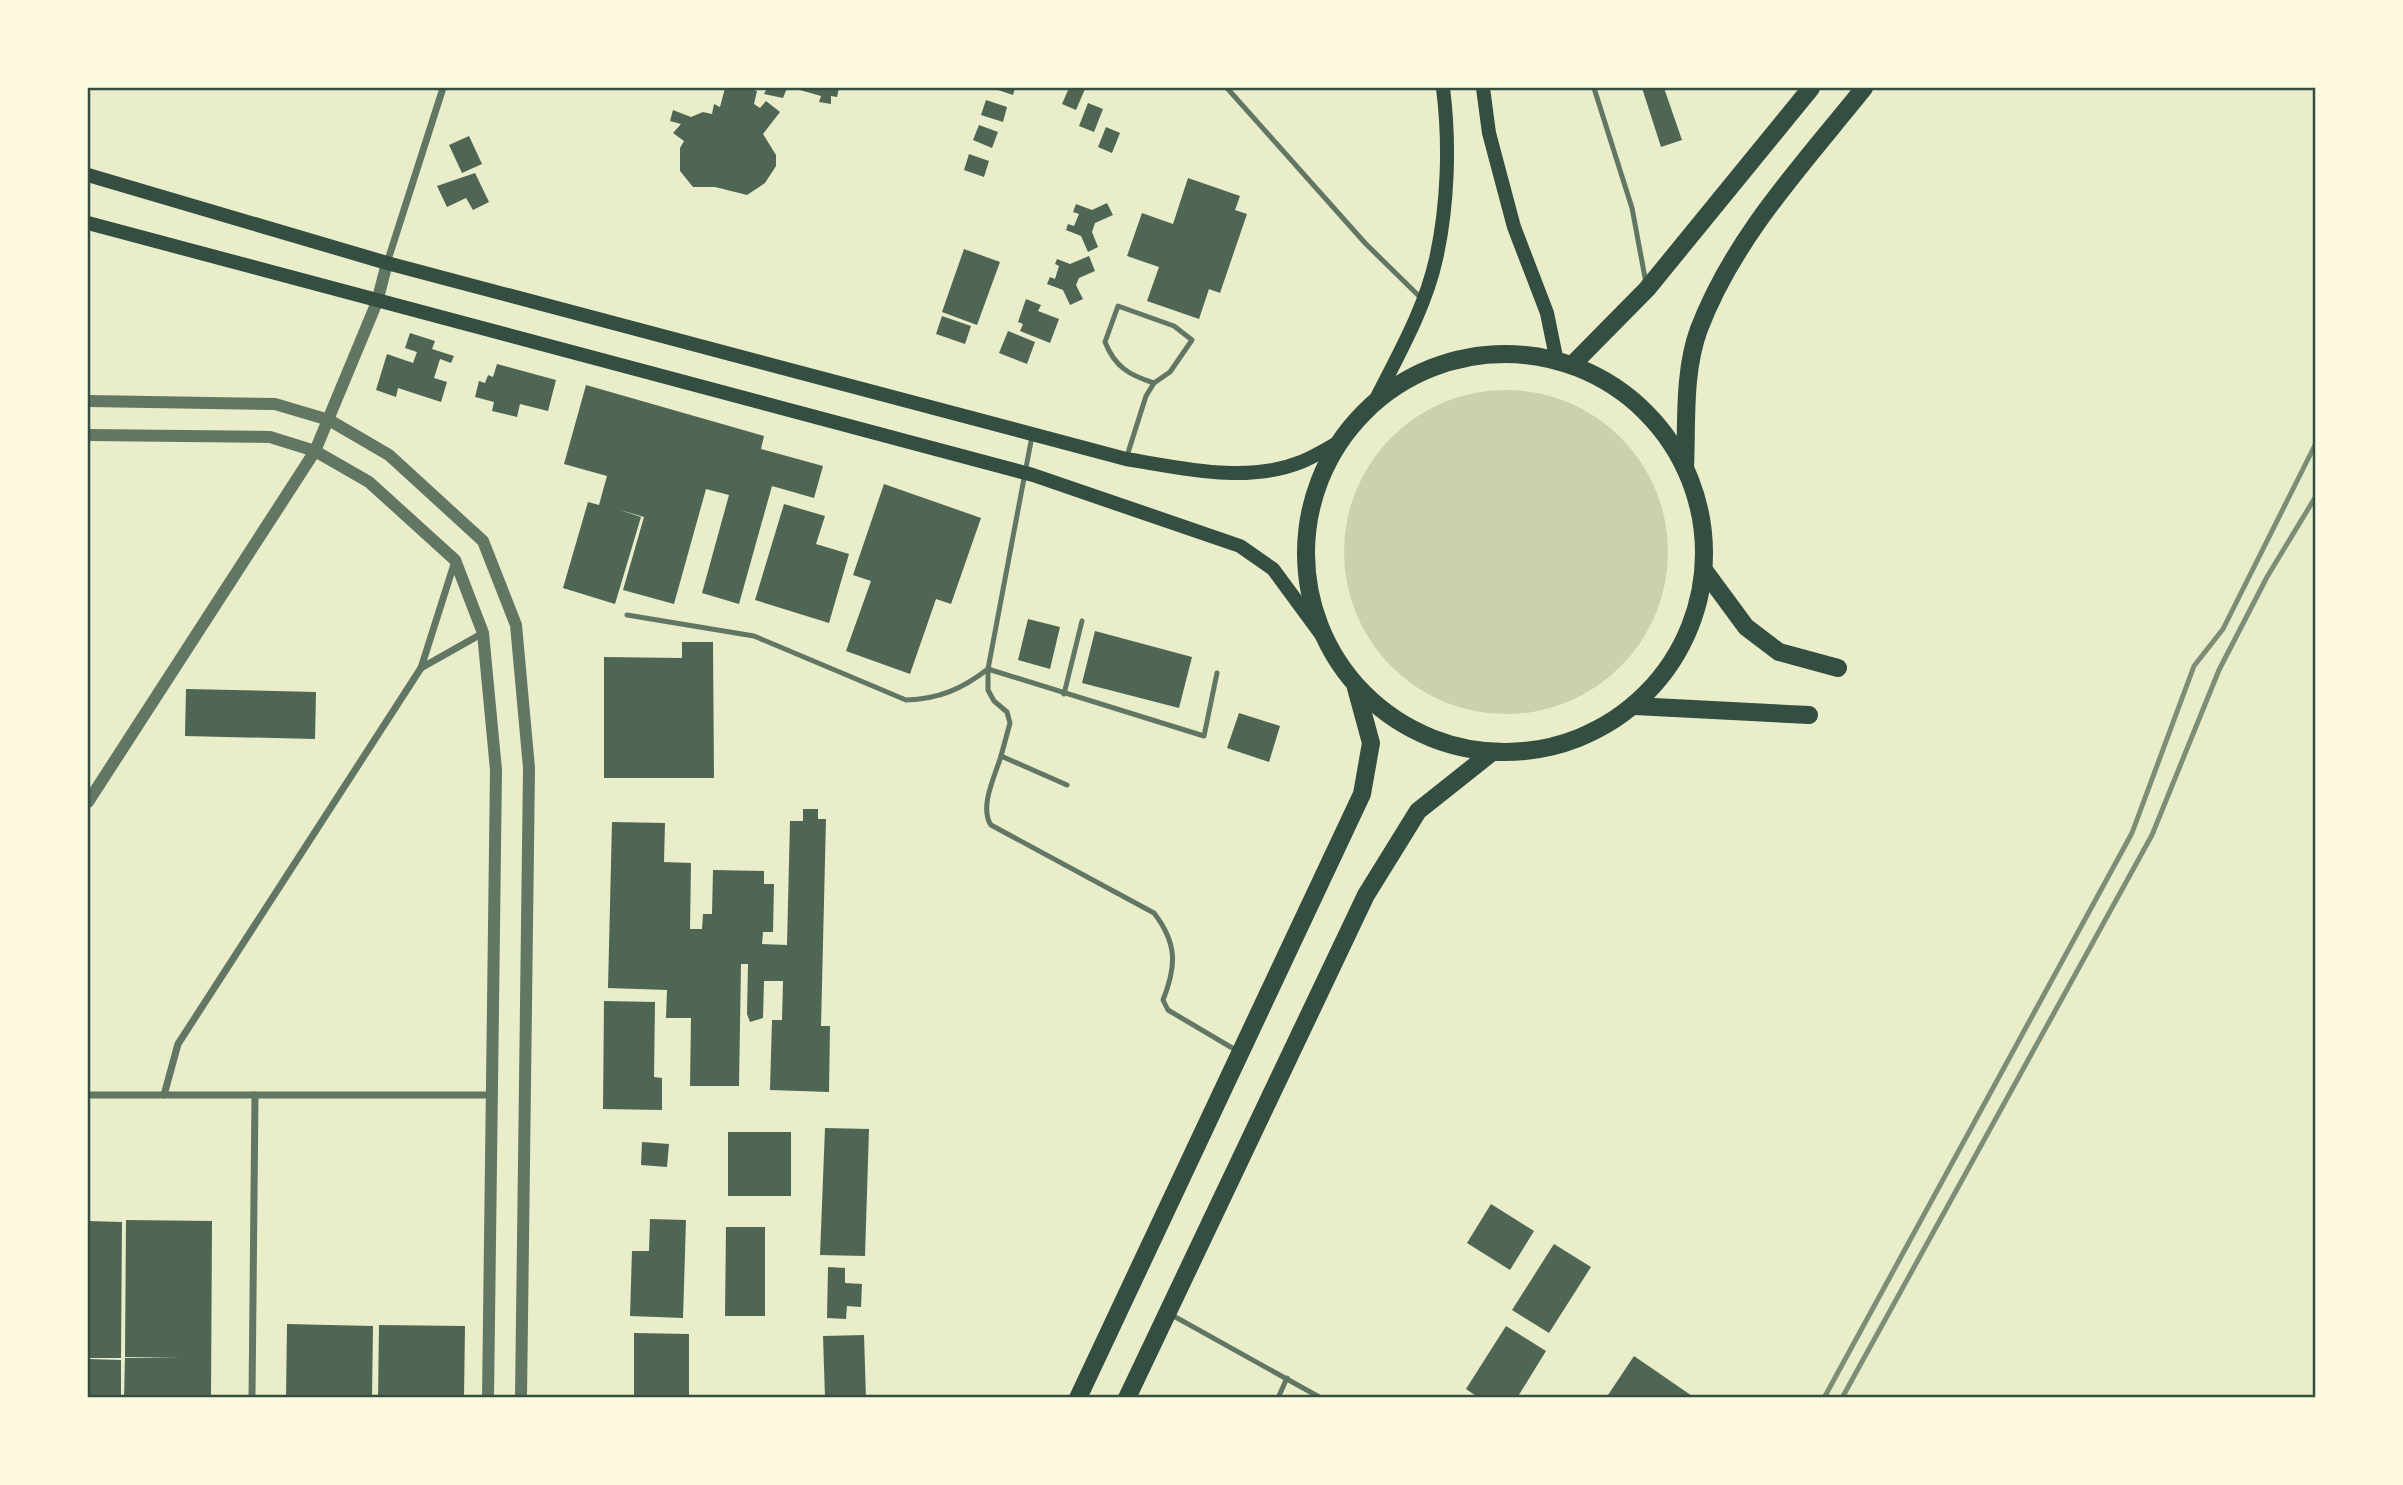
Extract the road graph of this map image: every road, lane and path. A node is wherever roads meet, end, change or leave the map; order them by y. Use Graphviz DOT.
graph roads {
  1 [pos="443,88"];
  2 [pos="1227,88"];
  3 [pos="1443,88"];
  4 [pos="1482,88"];
  5 [pos="1594,88"];
  6 [pos="1811,88"];
  7 [pos="1864,88"];
  8 [pos="88,174"];
  9 [pos="88,223"];
  10 [pos="387,263"];
  11 [pos="1647,289"];
  12 [pos="1423,300"];
  13 [pos="377,302"];
  14 [pos="1565,363"];
  15 [pos="1154,383"];
  16 [pos="88,401"];
  17 [pos="1374,402"];
  18 [pos="328,420"];
  19 [pos="1032,433"];
  20 [pos="90,439"];
  21 [pos="1339,442"];
  22 [pos="315,451"];
  23 [pos="1126,458"];
  24 [pos="1685,468"];
  25 [pos="1024,472"];
  26 [pos="455,560"];
  27 [pos="1704,570"];
  28 [pos="626,615"];
  29 [pos="1082,621"];
  30 [pos="483,633"];
  31 [pos="1326,641"];
  32 [pos="421,668"];
  33 [pos="1838,668"];
  34 [pos="988,669"];
  35 [pos="1217,673"];
  36 [pos="1355,684"];
  37 [pos="1064,694"];
  38 [pos="1635,706"];
  39 [pos="1809,715"];
  40 [pos="1491,753"];
  41 [pos="1001,756"];
  42 [pos="1068,785"];
  43 [pos="88,802"];
  44 [pos="1241,1054"];
  45 [pos="88,1095"];
  46 [pos="164,1095"];
  47 [pos="256,1095"];
  48 [pos="492,1095"];
  49 [pos="1167,1312"];
  50 [pos="1287,1378"];
  51 [pos="251,1398"];
  52 [pos="488,1398"];
  53 [pos="521,1398"];
  54 [pos="1078,1398"];
  55 [pos="1127,1398"];
  56 [pos="1278,1398"];
  57 [pos="1321,1398"];
  1 -- 10 [label="street"];
  2 -- 12 [label="lane"];
  3 -- 12 [label="main road"];
  4 -- 14 [label="main road"];
  5 -- 11 [label="lane"];
  6 -- 11 [label="main road"];
  7 -- 24 [label="main road"];
  8 -- 10 [label="main road"];
  9 -- 13 [label="main road"];
  10 -- 13 [label="street"];
  10 -- 19 [label="main road"];
  11 -- 14 [label="main road"];
  12 -- 17 [label="main road"];
  13 -- 18 [label="street"];
  13 -- 25 [label="main road"];
  14 -- 17 [label="main road"];
  14 -- 24 [label="main road"];
  15 -- 15 [label="lane"];
  15 -- 23 [label="lane"];
  16 -- 18 [label="street"];
  17 -- 21 [label="main road"];
  18 -- 22 [label="street"];
  18 -- 53 [label="street"];
  19 -- 23 [label="main road"];
  19 -- 25 [label="lane"];
  20 -- 22 [label="street"];
  21 -- 23 [label="main road"];
  21 -- 31 [label="main road"];
  22 -- 26 [label="street"];
  22 -- 43 [label="street"];
  24 -- 27 [label="main road"];
  25 -- 31 [label="main road"];
  25 -- 34 [label="lane"];
  26 -- 30 [label="street"];
  26 -- 32 [label="street"];
  27 -- 33 [label="main road"];
  27 -- 38 [label="main road"];
  28 -- 34 [label="lane"];
  29 -- 37 [label="lane"];
  30 -- 32 [label="street"];
  30 -- 48 [label="street"];
  31 -- 36 [label="main road"];
  32 -- 46 [label="street"];
  34 -- 37 [label="lane"];
  34 -- 41 [label="lane"];
  35 -- 37 [label="lane"];
  36 -- 40 [label="main road"];
  36 -- 44 [label="main road"];
  38 -- 39 [label="main road"];
  38 -- 40 [label="main road"];
  40 -- 49 [label="main road"];
  41 -- 42 [label="lane"];
  41 -- 44 [label="lane"];
  44 -- 54 [label="main road"];
  45 -- 46 [label="street"];
  46 -- 47 [label="street"];
  47 -- 48 [label="street"];
  47 -- 51 [label="street"];
  48 -- 52 [label="street"];
  49 -- 50 [label="lane"];
  49 -- 55 [label="main road"];
  50 -- 56 [label="lane"];
  50 -- 57 [label="lane"];
}
